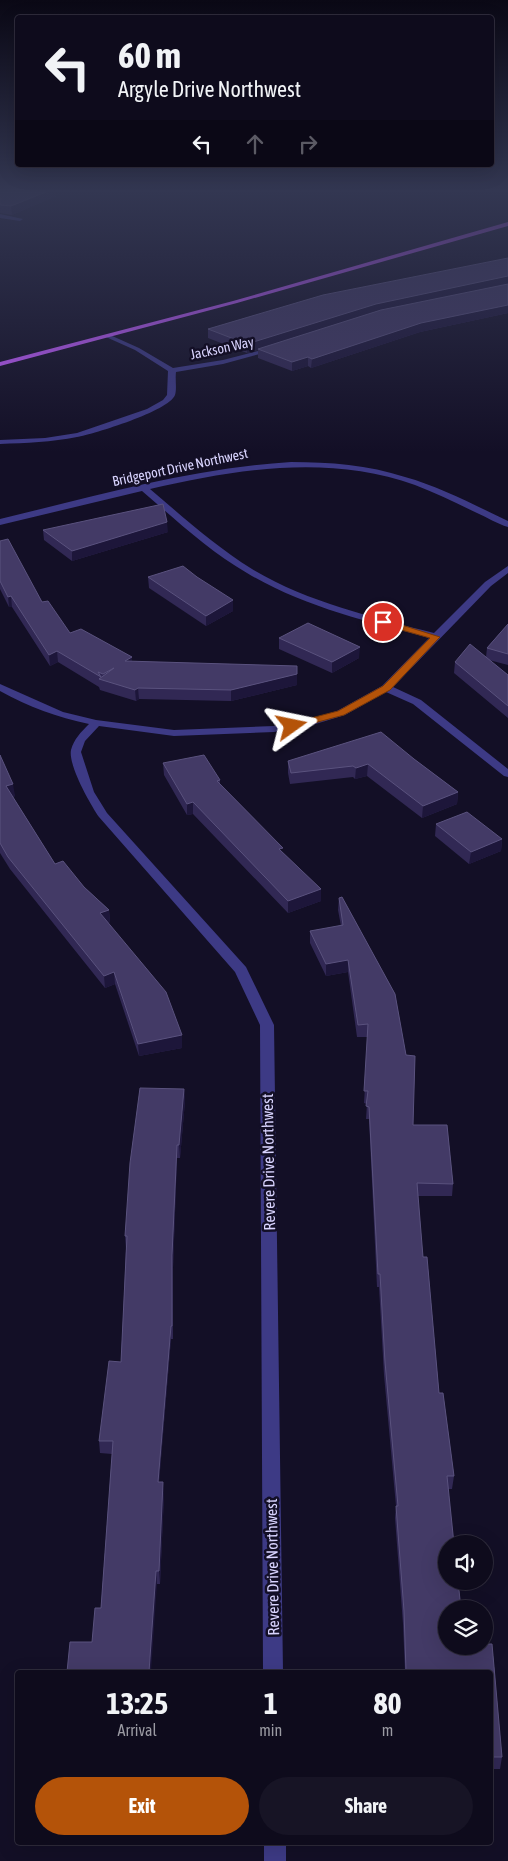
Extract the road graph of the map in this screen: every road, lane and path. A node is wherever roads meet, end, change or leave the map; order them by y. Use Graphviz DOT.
graph roads {
  1 [pos="312,279"];
  2 [pos="108,336"];
  3 [pos="278,347"];
  4 [pos="0,364"];
  5 [pos="172,370"];
  6 [pos="0,442"];
  7 [pos="143,488"];
  8 [pos="0,522"];
  9 [pos="508,524"];
  10 [pos="508,569"];
  11 [pos="436,637"];
  12 [pos="0,687"];
  13 [pos="386,688"];
  14 [pos="96,724"];
  15 [pos="508,774"];
  16 [pos="273,1670"];
  17 [pos="275,1845"];
  18 [pos="275,1861"];
  1 -- 2 [label="main road"];
  2 -- 4 [label="main road"];
  2 -- 5 [label="street"];
  3 -- 5 [label="street, Jackson Way"];
  5 -- 6 [label="street"];
  7 -- 8 [label="street, Bridgeport Drive Northwest"];
  7 -- 9 [label="street, Bridgeport Drive Northwest"];
  7 -- 11 [label="street"];
  10 -- 11 [label="street"];
  11 -- 13 [label="street"];
  12 -- 14 [label="street"];
  13 -- 14 [label="street"];
  13 -- 15 [label="street"];
  14 -- 16 [label="street, Revere Drive Northwest"];
  17 -- 18 [label="street"];
}
